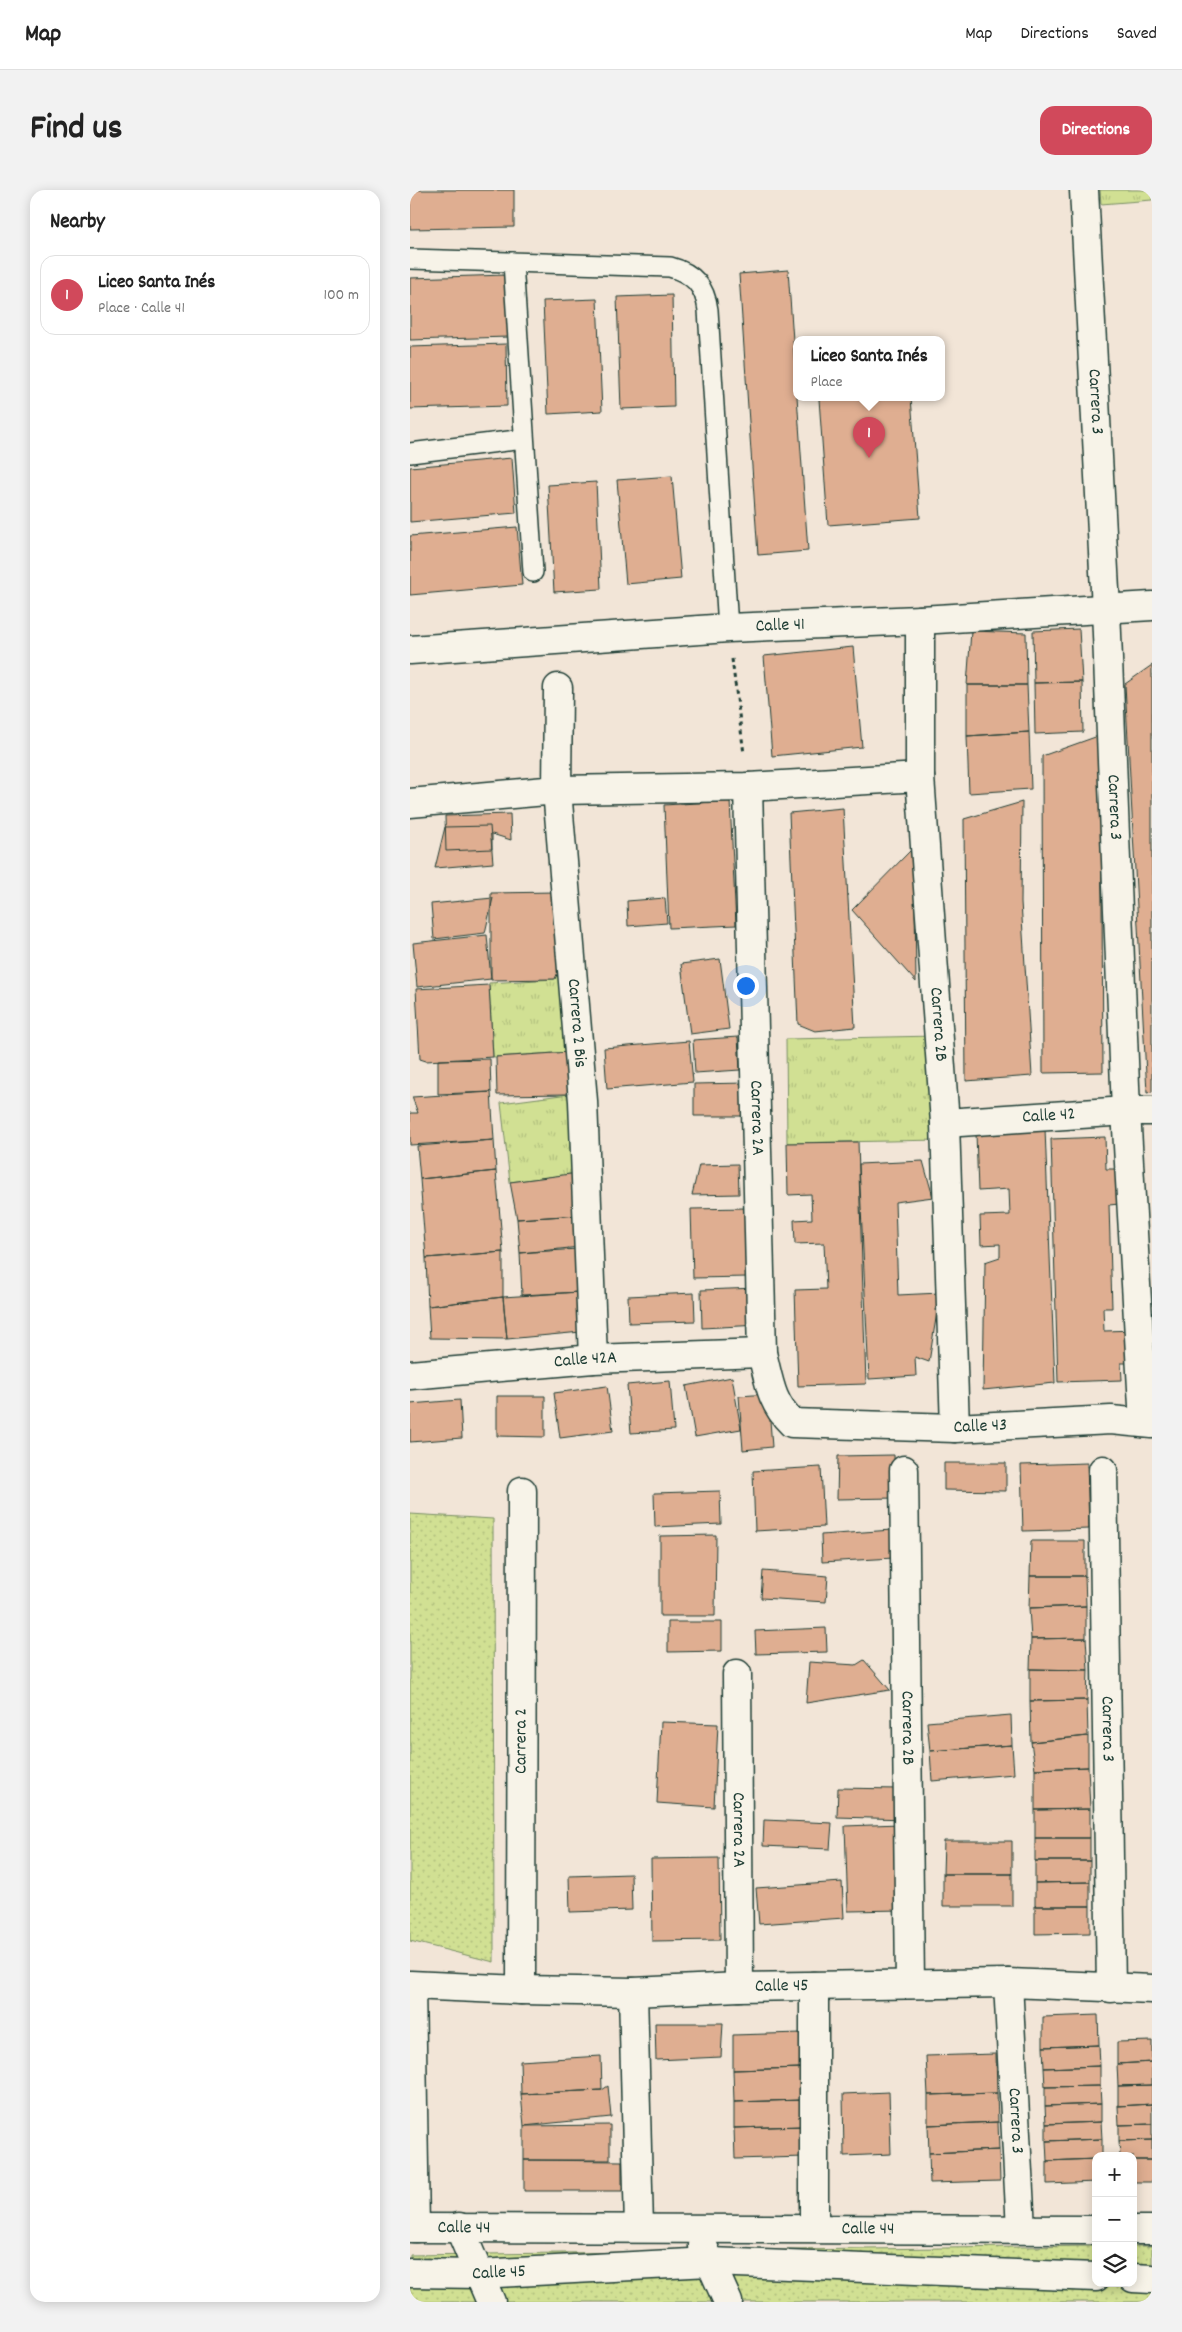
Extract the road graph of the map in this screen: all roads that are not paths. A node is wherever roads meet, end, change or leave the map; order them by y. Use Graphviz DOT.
graph roads {
  1 [pos="1084,190"];
  2 [pos="410,259"];
  3 [pos="513,262"];
  4 [pos="524,439"];
  5 [pos="410,453"];
  6 [pos="533,572"];
  7 [pos="1152,606"];
  8 [pos="1106,609"];
  9 [pos="920,620"];
  10 [pos="728,628"];
  11 [pos="410,650"];
  12 [pos="558,688"];
  13 [pos="920,777"];
  14 [pos="748,787"];
  15 [pos="557,790"];
  16 [pos="410,803"];
  17 [pos="1139,1111"];
  18 [pos="945,1123"];
  19 [pos="762,1353"];
  20 [pos="593,1359"];
  21 [pos="410,1375"];
  22 [pos="1148,1424"];
  23 [pos="809,1425"];
  24 [pos="955,1428"];
  25 [pos="904,1470"];
  26 [pos="1103,1470"];
  27 [pos="522,1491"];
  28 [pos="736,1674"];
  29 [pos="1008,1982"];
  30 [pos="910,1984"];
  31 [pos="411,1986"];
  32 [pos="814,1986"];
  33 [pos="739,1987"];
  34 [pos="1111,1988"];
  35 [pos="1152,1989"];
  36 [pos="521,1990"];
  37 [pos="634,1992"];
  38 [pos="459,2227"];
  39 [pos="412,2228"];
  40 [pos="639,2228"];
  41 [pos="695,2228"];
  42 [pos="814,2228"];
  43 [pos="1021,2229"];
  44 [pos="1092,2230"];
  45 [pos="1137,2230"];
  46 [pos="1152,2230"];
  47 [pos="710,2262"];
  48 [pos="410,2273"];
  49 [pos="479,2274"];
  50 [pos="1092,2276"];
  51 [pos="1137,2278"];
  52 [pos="1152,2279"];
  53 [pos="491,2302"];
  54 [pos="728,2302"];
  1 -- 8 [label="street, Carrera 3"];
  2 -- 3 [label="lane"];
  3 -- 4 [label="lane"];
  3 -- 10 [label="lane"];
  4 -- 5 [label="lane"];
  4 -- 6 [label="lane"];
  7 -- 8 [label="street, Calle 41"];
  8 -- 9 [label="street, Calle 41"];
  8 -- 17 [label="street, Carrera 3"];
  9 -- 10 [label="street, Calle 41"];
  9 -- 13 [label="street, Carrera 2B"];
  10 -- 11 [label="street, Calle 41"];
  12 -- 15 [label="street, Carrera 2 Bis"];
  13 -- 14 [label="street"];
  13 -- 18 [label="street, Carrera 2B"];
  14 -- 15 [label="street"];
  14 -- 19 [label="street, Carrera 2A"];
  15 -- 16 [label="street"];
  15 -- 20 [label="street, Carrera 2 Bis"];
  17 -- 18 [label="street, Calle 42"];
  17 -- 22 [label="street, Carrera 3"];
  18 -- 24 [label="street, Carrera 2B"];
  19 -- 20 [label="street, Calle 42A"];
  19 -- 23 [label="street, Carrera 2A"];
  20 -- 21 [label="street, Calle 42A"];
  22 -- 24 [label="street, Calle 43"];
  23 -- 24 [label="street, Calle 43"];
  25 -- 30 [label="street, Carrera 2B"];
  26 -- 34 [label="street, Carrera 3"];
  27 -- 36 [label="street, Carrera 2"];
  28 -- 33 [label="street, Carrera 2A"];
  29 -- 30 [label="street, Calle 45"];
  29 -- 34 [label="street, Calle 45"];
  29 -- 43 [label="street, Carrera 3"];
  30 -- 32 [label="street, Calle 45"];
  31 -- 36 [label="street, Calle 45"];
  31 -- 39 [label="street"];
  32 -- 33 [label="street, Calle 45"];
  32 -- 42 [label="street"];
  33 -- 37 [label="street, Calle 45"];
  34 -- 35 [label="street, Calle 45"];
  36 -- 37 [label="street, Calle 45"];
  37 -- 40 [label="street"];
  38 -- 39 [label="street, Calle 44"];
  38 -- 40 [label="street, Calle 44"];
  38 -- 49 [label="street"];
  40 -- 41 [label="street, Calle 44"];
  41 -- 42 [label="street, Calle 44"];
  41 -- 47 [label="street"];
  42 -- 43 [label="street, Calle 44"];
  43 -- 44 [label="street, Calle 44"];
  45 -- 46 [label="street"];
  47 -- 49 [label="street, Calle 45"];
  47 -- 50 [label="street, Calle 45"];
  47 -- 54 [label="street"];
  48 -- 49 [label="street, Calle 45"];
  49 -- 53 [label="street"];
  51 -- 52 [label="street"];
}
